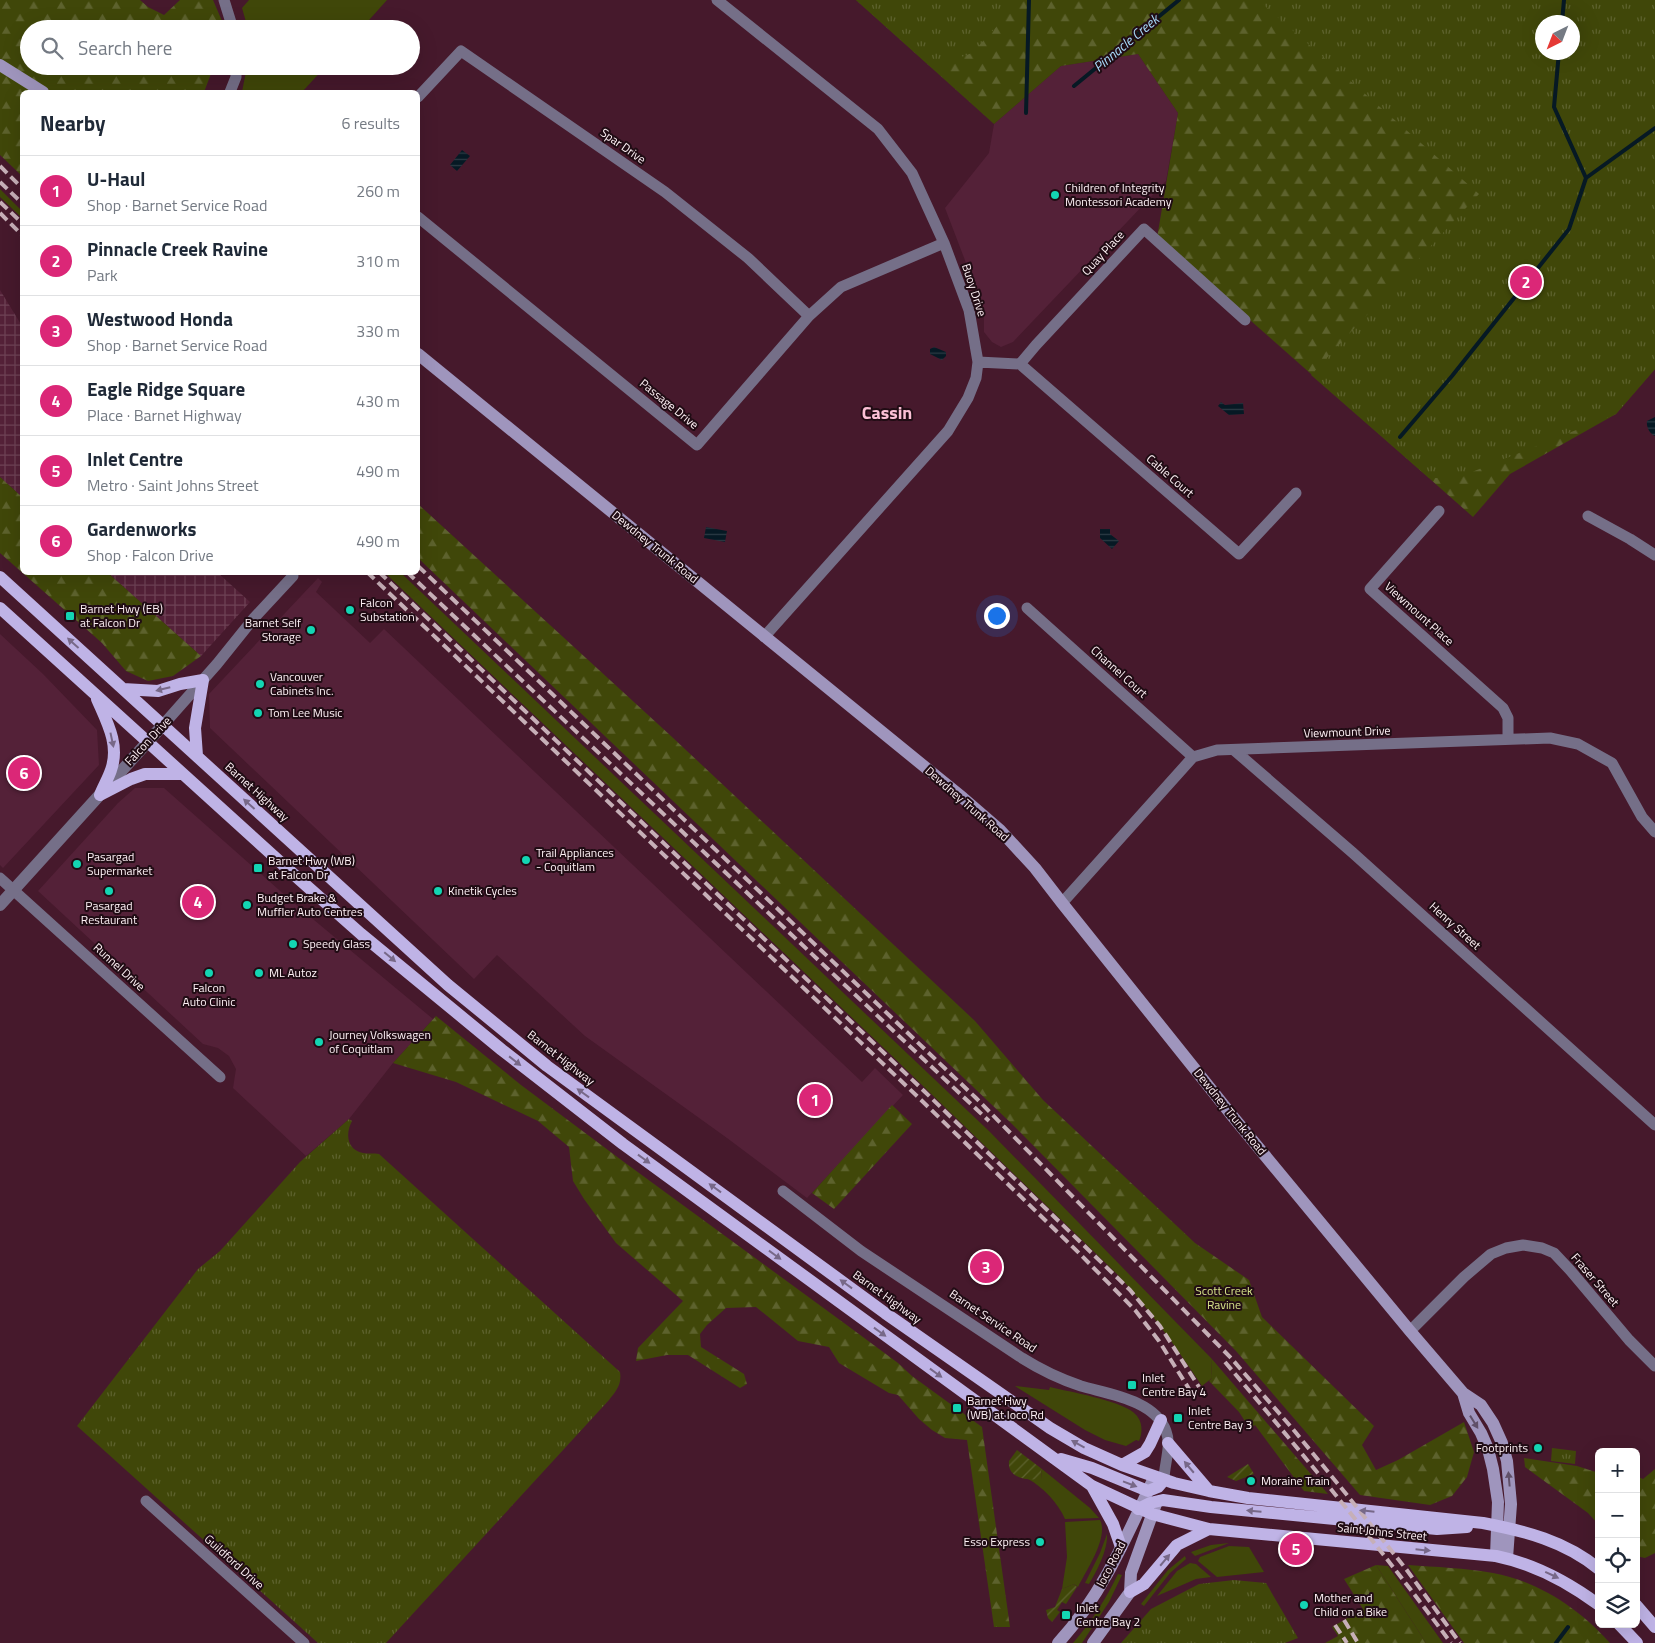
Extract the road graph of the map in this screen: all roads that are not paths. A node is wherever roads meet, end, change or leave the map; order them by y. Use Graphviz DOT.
graph roads {
  1 [pos="224,0"];
  2 [pos="717,0"];
  3 [pos="230,20"];
  4 [pos="0,65"];
  5 [pos="236,75"];
  6 [pos="40,90"];
  7 [pos="231,90"];
  8 [pos="420,95"];
  9 [pos="420,218"];
  10 [pos="944,243"];
  11 [pos="810,316"];
  12 [pos="1245,320"];
  13 [pos="420,356"];
  14 [pos="978,362"];
  15 [pos="1020,364"];
  16 [pos="1296,493"];
  17 [pos="1438,511"];
  18 [pos="1588,516"];
  19 [pos="1655,555"];
  20 [pos="293,576"];
  21 [pos="0,577"];
  22 [pos="0,608"];
  23 [pos="1027,608"];
  24 [pos="764,637"];
  25 [pos="203,680"];
  26 [pos="123,689"];
  27 [pos="95,695"];
  28 [pos="163,725"];
  29 [pos="1508,739"];
  30 [pos="147,742"];
  31 [pos="1234,750"];
  32 [pos="197,756"];
  33 [pos="1192,756"];
  34 [pos="182,774"];
  35 [pos="100,795"];
  36 [pos="1655,832"];
  37 [pos="0,878"];
  38 [pos="13,890"];
  39 [pos="1062,903"];
  40 [pos="0,904"];
  41 [pos="220,1077"];
  42 [pos="1655,1125"];
  43 [pos="783,1191"];
  44 [pos="1410,1331"];
  45 [pos="1655,1366"];
  46 [pos="1160,1420"];
  47 [pos="1168,1443"];
  48 [pos="1051,1456"];
  49 [pos="1122,1465"];
  50 [pos="1159,1479"];
  51 [pos="1092,1486"];
  52 [pos="1148,1491"];
  53 [pos="1209,1491"];
  54 [pos="146,1501"];
  55 [pos="1157,1501"];
  56 [pos="1138,1509"];
  57 [pos="1152,1514"];
  58 [pos="1503,1527"];
  59 [pos="1209,1530"];
  60 [pos="1121,1547"];
  61 [pos="1502,1557"];
  62 [pos="1595,1566"];
  63 [pos="1130,1592"];
  64 [pos="1595,1602"];
  65 [pos="1640,1610"];
  66 [pos="1655,1627"];
  67 [pos="1623,1628"];
  68 [pos="304,1643"];
  69 [pos="1058,1643"];
  70 [pos="1094,1643"];
  71 [pos="1637,1643"];
  1 -- 3 [label="street"];
  2 -- 10 [label="street, Buoy Drive"];
  4 -- 6 [label="main road"];
  5 -- 7 [label="street"];
  8 -- 11 [label="street, Spar Drive"];
  9 -- 11 [label="street, Passage Drive"];
  10 -- 11 [label="street, Passage Drive"];
  10 -- 14 [label="street, Buoy Drive"];
  12 -- 15 [label="street, Quay Place"];
  13 -- 24 [label="main road, Dewdney Trunk Road"];
  14 -- 15 [label="street"];
  14 -- 24 [label="street, Buoy Drive"];
  15 -- 16 [label="street, Cable Court"];
  17 -- 29 [label="street, Viewmount Place"];
  18 -- 19 [label="street"];
  20 -- 25 [label="street, Falcon Drive"];
  26 -- 21 [label="main road, Barnet Highway, one-way"];
  22 -- 27 [label="main road"];
  23 -- 33 [label="street, Channel Court"];
  24 -- 39 [label="main road, Dewdney Trunk Road"];
  25 -- 26 [label="main road, one-way"];
  25 -- 28 [label="street, Falcon Drive"];
  25 -- 32 [label="main road"];
  26 -- 28 [label="main road, Barnet Highway"];
  27 -- 30 [label="main road"];
  27 -- 35 [label="main road, one-way"];
  28 -- 30 [label="street, Falcon Drive"];
  28 -- 32 [label="main road, Barnet Highway"];
  29 -- 31 [label="street, Viewmount Drive"];
  29 -- 36 [label="street, Viewmount Drive"];
  30 -- 34 [label="main road"];
  30 -- 35 [label="street, Falcon Drive"];
  31 -- 33 [label="street, Viewmount Drive"];
  31 -- 42 [label="street, Henry Street"];
  49 -- 32 [label="main road, Barnet Highway, one-way"];
  33 -- 39 [label="street"];
  34 -- 35 [label="main road"];
  34 -- 48 [label="main road, one-way"];
  35 -- 38 [label="street, Falcon Drive"];
  37 -- 38 [label="street, Runnel Drive"];
  38 -- 40 [label="street, Falcon Drive"];
  38 -- 41 [label="street, Runnel Drive"];
  39 -- 44 [label="main road, Dewdney Trunk Road"];
  43 -- 46 [label="street, Barnet Service Road"];
  44 -- 45 [label="street, Fraser Street"];
  44 -- 58 [label="main road, Dewdney Trunk Road"];
  46 -- 47 [label="street"];
  46 -- 49 [label="main road"];
  47 -- 50 [label="street"];
  53 -- 47 [label="main road, one-way"];
  48 -- 51 [label="main road"];
  48 -- 52 [label="main road, one-way"];
  49 -- 50 [label="main road, Barnet Highway"];
  50 -- 52 [label="main road"];
  50 -- 53 [label="main road, Saint Johns Street"];
  50 -- 55 [label="main road, Ioco Road"];
  51 -- 56 [label="main road"];
  51 -- 60 [label="main road"];
  52 -- 56 [label="main road, Ioco Road"];
  58 -- 53 [label="main road, Saint Johns Street, one-way"];
  54 -- 68 [label="street, Guildford Drive"];
  55 -- 56 [label="main road"];
  55 -- 57 [label="main road, Ioco Road"];
  58 -- 55 [label="main road, one-way"];
  56 -- 57 [label="main road"];
  56 -- 60 [label="main road, Ioco Road"];
  57 -- 59 [label="main road, Saint Johns Street"];
  57 -- 63 [label="main road, Ioco Road"];
  58 -- 61 [label="main road, Dewdney Trunk Road"];
  58 -- 62 [label="main road, Saint Johns Street"];
  59 -- 61 [label="main road, Saint Johns Street, one-way"];
  63 -- 59 [label="main road, one-way"];
  60 -- 69 [label="main road, Ioco Road"];
  61 -- 64 [label="main road, Saint Johns Street, one-way"];
  63 -- 70 [label="main road, Ioco Road"];
  65 -- 66 [label="main road"];
  67 -- 71 [label="main road"];
}
